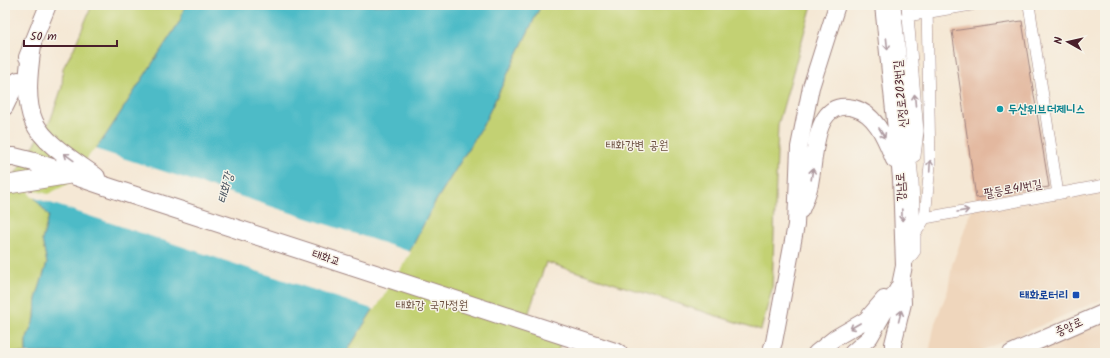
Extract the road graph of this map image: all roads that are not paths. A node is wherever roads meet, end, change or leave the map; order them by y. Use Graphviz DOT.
graph roads {
  1 [pos="48,5"];
  2 [pos="838,5"];
  3 [pos="883,5"];
  4 [pos="895,5"];
  5 [pos="971,5"];
  6 [pos="1029,5"];
  7 [pos="927,9"];
  8 [pos="907,10"];
  9 [pos="32,45"];
  10 [pos="11,87"];
  11 [pos="5,107"];
  12 [pos="5,157"];
  13 [pos="71,174"];
  14 [pos="907,180"];
  15 [pos="5,185"];
  16 [pos="1105,185"];
  17 [pos="111,188"];
  18 [pos="1058,194"];
  19 [pos="925,218"];
  20 [pos="796,225"];
  21 [pos="915,234"];
  22 [pos="903,272"];
  23 [pos="1105,312"];
  24 [pos="618,353"];
  25 [pos="770,353"];
  26 [pos="816,353"];
  27 [pos="852,353"];
  28 [pos="893,353"];
  29 [pos="1011,353"];
  1 -- 9 [label="main road"];
  2 -- 20 [label="main road"];
  3 -- 14 [label="main road, 강남로, one-way"];
  4 -- 14 [label="street"];
  5 -- 7 [label="street"];
  6 -- 18 [label="street"];
  7 -- 8 [label="street"];
  19 -- 7 [label="street, one-way"];
  14 -- 8 [label="street, 신정로203번길, one-way"];
  9 -- 10 [label="main road"];
  17 -- 9 [label="main road, one-way"];
  10 -- 11 [label="main road"];
  12 -- 13 [label="main road, 태화교"];
  13 -- 15 [label="main road"];
  13 -- 17 [label="main road, 태화교"];
  20 -- 14 [label="main road, one-way"];
  14 -- 21 [label="street"];
  14 -- 22 [label="main road, 강남로, one-way"];
  16 -- 18 [label="street, 팔등로41번길"];
  17 -- 24 [label="main road, 태화교"];
  19 -- 18 [label="street, 팔등로41번길, one-way"];
  19 -- 21 [label="street"];
  20 -- 25 [label="main road"];
  21 -- 22 [label="street"];
  22 -- 26 [label="main road, one-way"];
  22 -- 27 [label="main road, 강남로"];
  28 -- 22 [label="main road, one-way"];
  23 -- 29 [label="main road, 중앙로"];
}
